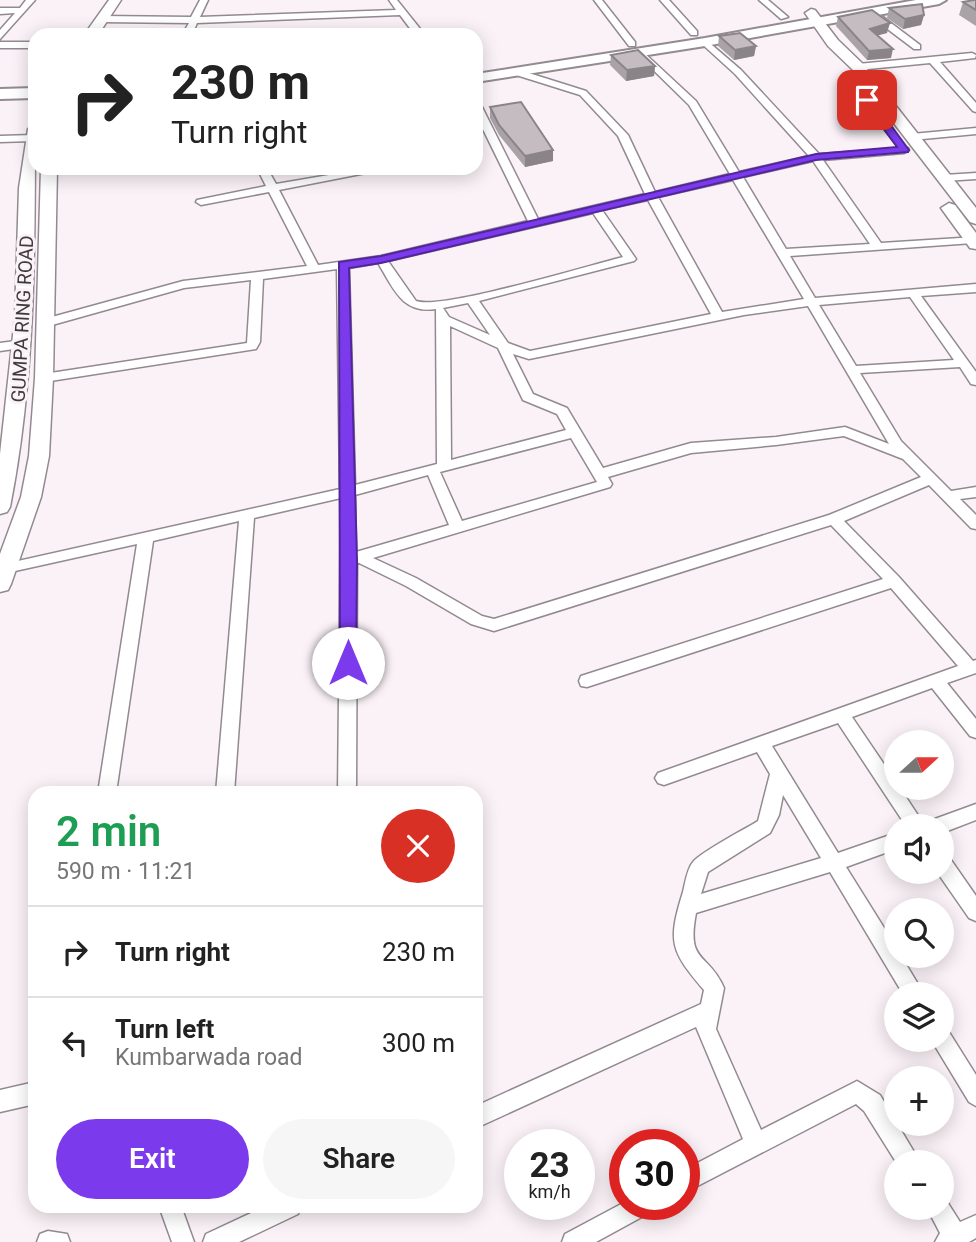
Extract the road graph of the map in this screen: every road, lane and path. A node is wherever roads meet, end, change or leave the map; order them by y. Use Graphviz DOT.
graph roads {
  1 [pos="31,0"];
  2 [pos="115,0"];
  3 [pos="205,0"];
  4 [pos="393,0"];
  5 [pos="598,0"];
  6 [pos="664,0"];
  7 [pos="763,0"];
  8 [pos="884,0"];
  9 [pos="939,0"];
  10 [pos="0,10"];
  11 [pos="23,10"];
  12 [pos="402,12"];
  13 [pos="870,12"];
  14 [pos="814,17"];
  15 [pos="784,18"];
  16 [pos="101,19"];
  17 [pos="197,20"];
  18 [pos="95,28"];
  19 [pos="192,28"];
  20 [pos="414,28"];
  21 [pos="0,36"];
  22 [pos="700,37"];
  23 [pos="833,43"];
  24 [pos="0,45"];
  25 [pos="28,45"];
  26 [pos="917,47"];
  27 [pos="636,48"];
  28 [pos="954,51"];
  29 [pos="974,57"];
  30 [pos="933,60"];
  31 [pos="858,67"];
  32 [pos="483,68"];
  33 [pos="516,72"];
  34 [pos="483,77"];
  35 [pos="28,83"];
  36 [pos="0,84"];
  37 [pos="28,93"];
  38 [pos="0,94"];
  39 [pos="976,109"];
  40 [pos="483,119"];
  41 [pos="976,131"];
  42 [pos="28,134"];
  43 [pos="0,139"];
  44 [pos="908,143"];
  45 [pos="816,157"];
  46 [pos="29,175"];
  47 [pos="49,175"];
  48 [pos="265,175"];
  49 [pos="339,175"];
  50 [pos="734,176"];
  51 [pos="976,176"];
  52 [pos="944,178"];
  53 [pos="270,188"];
  54 [pos="652,197"];
  55 [pos="201,202"];
  56 [pos="596,209"];
  57 [pos="976,219"];
  58 [pos="535,223"];
  59 [pos="975,242"];
  60 [pos="877,246"];
  61 [pos="782,253"];
  62 [pos="381,259"];
  63 [pos="343,265"];
  64 [pos="314,269"];
  65 [pos="257,275"];
  66 [pos="976,288"];
  67 [pos="912,293"];
  68 [pos="471,298"];
  69 [pos="812,302"];
  70 [pos="441,312"];
  71 [pos="718,315"];
  72 [pos="45,323"];
  73 [pos="23,344"];
  74 [pos="503,346"];
  75 [pos="0,347"];
  76 [pos="964,363"];
  77 [pos="850,370"];
  78 [pos="44,378"];
  79 [pos="976,381"];
  80 [pos="575,432"];
  81 [pos="909,458"];
  82 [pos="438,468"];
  83 [pos="600,474"];
  84 [pos="930,479"];
  85 [pos="347,492"];
  86 [pos="976,492"];
  87 [pos="948,496"];
  88 [pos="0,507"];
  89 [pos="247,514"];
  90 [pos="834,519"];
  91 [pos="976,524"];
  92 [pos="457,526"];
  93 [pos="146,536"];
  94 [pos="354,558"];
  95 [pos="3,576"];
  96 [pos="894,581"];
  97 [pos="973,667"];
  98 [pos="587,681"];
  99 [pos="936,681"];
  100 [pos="841,714"];
  101 [pos="976,731"];
  102 [pos="762,745"];
  103 [pos="779,773"];
  104 [pos="664,778"];
  105 [pos="108,786"];
  106 [pos="226,786"];
  107 [pos="347,786"];
  108 [pos="976,812"];
  109 [pos="908,814"];
  110 [pos="954,820"];
  111 [pos="884,845"];
  112 [pos="833,863"];
  113 [pos="954,880"];
  114 [pos="688,907"];
  115 [pos="976,912"];
  116 [pos="907,982"];
  117 [pos="710,1010"];
  118 [pos="950,1052"];
  119 [pos="28,1095"];
  120 [pos="976,1095"];
  121 [pos="0,1101"];
  122 [pos="483,1114"];
  123 [pos="756,1143"];
  124 [pos="901,1150"];
  125 [pos="700,1173"];
  126 [pos="173,1213"];
  127 [pos="275,1213"];
  128 [pos="614,1220"];
  129 [pos="947,1220"];
  130 [pos="959,1235"];
  131 [pos="48,1242"];
  132 [pos="60,1242"];
  133 [pos="183,1242"];
  134 [pos="214,1242"];
  135 [pos="573,1242"];
  1 -- 11 [label="street"];
  2 -- 16 [label="street"];
  3 -- 17 [label="street"];
  4 -- 12 [label="street"];
  5 -- 27 [label="street"];
  6 -- 22 [label="street"];
  7 -- 15 [label="street"];
  8 -- 14 [label="main road"];
  9 -- 13 [label="main road"];
  10 -- 11 [label="street"];
  11 -- 21 [label="street"];
  12 -- 17 [label="street"];
  12 -- 20 [label="street"];
  13 -- 14 [label="main road"];
  13 -- 26 [label="street"];
  14 -- 15 [label="main road"];
  14 -- 22 [label="main road"];
  14 -- 23 [label="street"];
  15 -- 22 [label="main road"];
  16 -- 17 [label="street"];
  16 -- 18 [label="street"];
  17 -- 19 [label="street"];
  22 -- 27 [label="main road"];
  22 -- 45 [label="street"];
  23 -- 31 [label="street"];
  23 -- 44 [label="street"];
  24 -- 25 [label="street"];
  27 -- 32 [label="main road"];
  27 -- 33 [label="main road"];
  27 -- 50 [label="street"];
  28 -- 29 [label="street"];
  29 -- 30 [label="street"];
  30 -- 31 [label="street"];
  30 -- 39 [label="street"];
  31 -- 44 [label="street"];
  33 -- 34 [label="main road"];
  33 -- 54 [label="street"];
  35 -- 36 [label="main road"];
  37 -- 38 [label="main road"];
  40 -- 58 [label="street"];
  41 -- 44 [label="street"];
  42 -- 43 [label="street"];
  44 -- 45 [label="street"];
  44 -- 52 [label="street"];
  44 -- 59 [label="street"];
  45 -- 50 [label="street"];
  45 -- 60 [label="street"];
  46 -- 73 [label="street, GUMPA RING ROAD"];
  47 -- 72 [label="street, GUMPA RING ROAD"];
  48 -- 53 [label="street"];
  49 -- 53 [label="street"];
  50 -- 54 [label="street"];
  50 -- 61 [label="street"];
  51 -- 52 [label="street"];
  52 -- 57 [label="street"];
  53 -- 55 [label="street"];
  53 -- 64 [label="street"];
  54 -- 56 [label="street"];
  54 -- 71 [label="street"];
  56 -- 58 [label="street"];
  56 -- 68 [label="street"];
  58 -- 62 [label="street"];
  59 -- 60 [label="street"];
  60 -- 61 [label="street"];
  61 -- 69 [label="street"];
  62 -- 63 [label="street"];
  62 -- 70 [label="street"];
  63 -- 64 [label="street"];
  63 -- 85 [label="street"];
  64 -- 65 [label="street"];
  65 -- 72 [label="street"];
  65 -- 78 [label="street"];
  66 -- 67 [label="street"];
  67 -- 69 [label="street"];
  67 -- 76 [label="street"];
  68 -- 70 [label="street"];
  68 -- 74 [label="street"];
  69 -- 71 [label="street"];
  69 -- 77 [label="street"];
  70 -- 74 [label="street"];
  70 -- 82 [label="street"];
  71 -- 74 [label="street"];
  72 -- 78 [label="street, GUMPA RING ROAD"];
  73 -- 75 [label="street"];
  73 -- 88 [label="street, GUMPA RING ROAD"];
  74 -- 80 [label="street"];
  76 -- 77 [label="street"];
  76 -- 79 [label="street"];
  77 -- 81 [label="street"];
  78 -- 95 [label="street, GUMPA RING ROAD"];
  80 -- 82 [label="street"];
  80 -- 83 [label="street"];
  81 -- 83 [label="street"];
  81 -- 84 [label="street"];
  82 -- 85 [label="street"];
  82 -- 92 [label="street"];
  83 -- 92 [label="street"];
  84 -- 87 [label="street"];
  84 -- 90 [label="street"];
  85 -- 89 [label="street"];
  85 -- 94 [label="street"];
  86 -- 87 [label="street"];
  87 -- 91 [label="street"];
  89 -- 93 [label="street"];
  89 -- 106 [label="street"];
  90 -- 94 [label="street"];
  90 -- 96 [label="street"];
  92 -- 94 [label="street"];
  93 -- 95 [label="street"];
  93 -- 105 [label="street"];
  94 -- 107 [label="street"];
  96 -- 97 [label="street"];
  96 -- 98 [label="street"];
  97 -- 99 [label="street"];
  99 -- 100 [label="street"];
  99 -- 101 [label="street"];
  100 -- 102 [label="street"];
  100 -- 109 [label="street"];
  102 -- 103 [label="street"];
  102 -- 104 [label="street"];
  103 -- 112 [label="street"];
  103 -- 114 [label="street"];
  108 -- 110 [label="street"];
  111 -- 112 [label="street"];
  112 -- 114 [label="street"];
  112 -- 116 [label="street"];
  113 -- 115 [label="street"];
  114 -- 117 [label="street"];
  117 -- 122 [label="street"];
  117 -- 123 [label="street"];
  118 -- 120 [label="street"];
  119 -- 121 [label="street"];
  123 -- 124 [label="street"];
  123 -- 125 [label="street"];
  126 -- 133 [label="street"];
  127 -- 134 [label="street"];
  128 -- 135 [label="street"];
  129 -- 130 [label="street"];
  131 -- 132 [label="street"];
}
